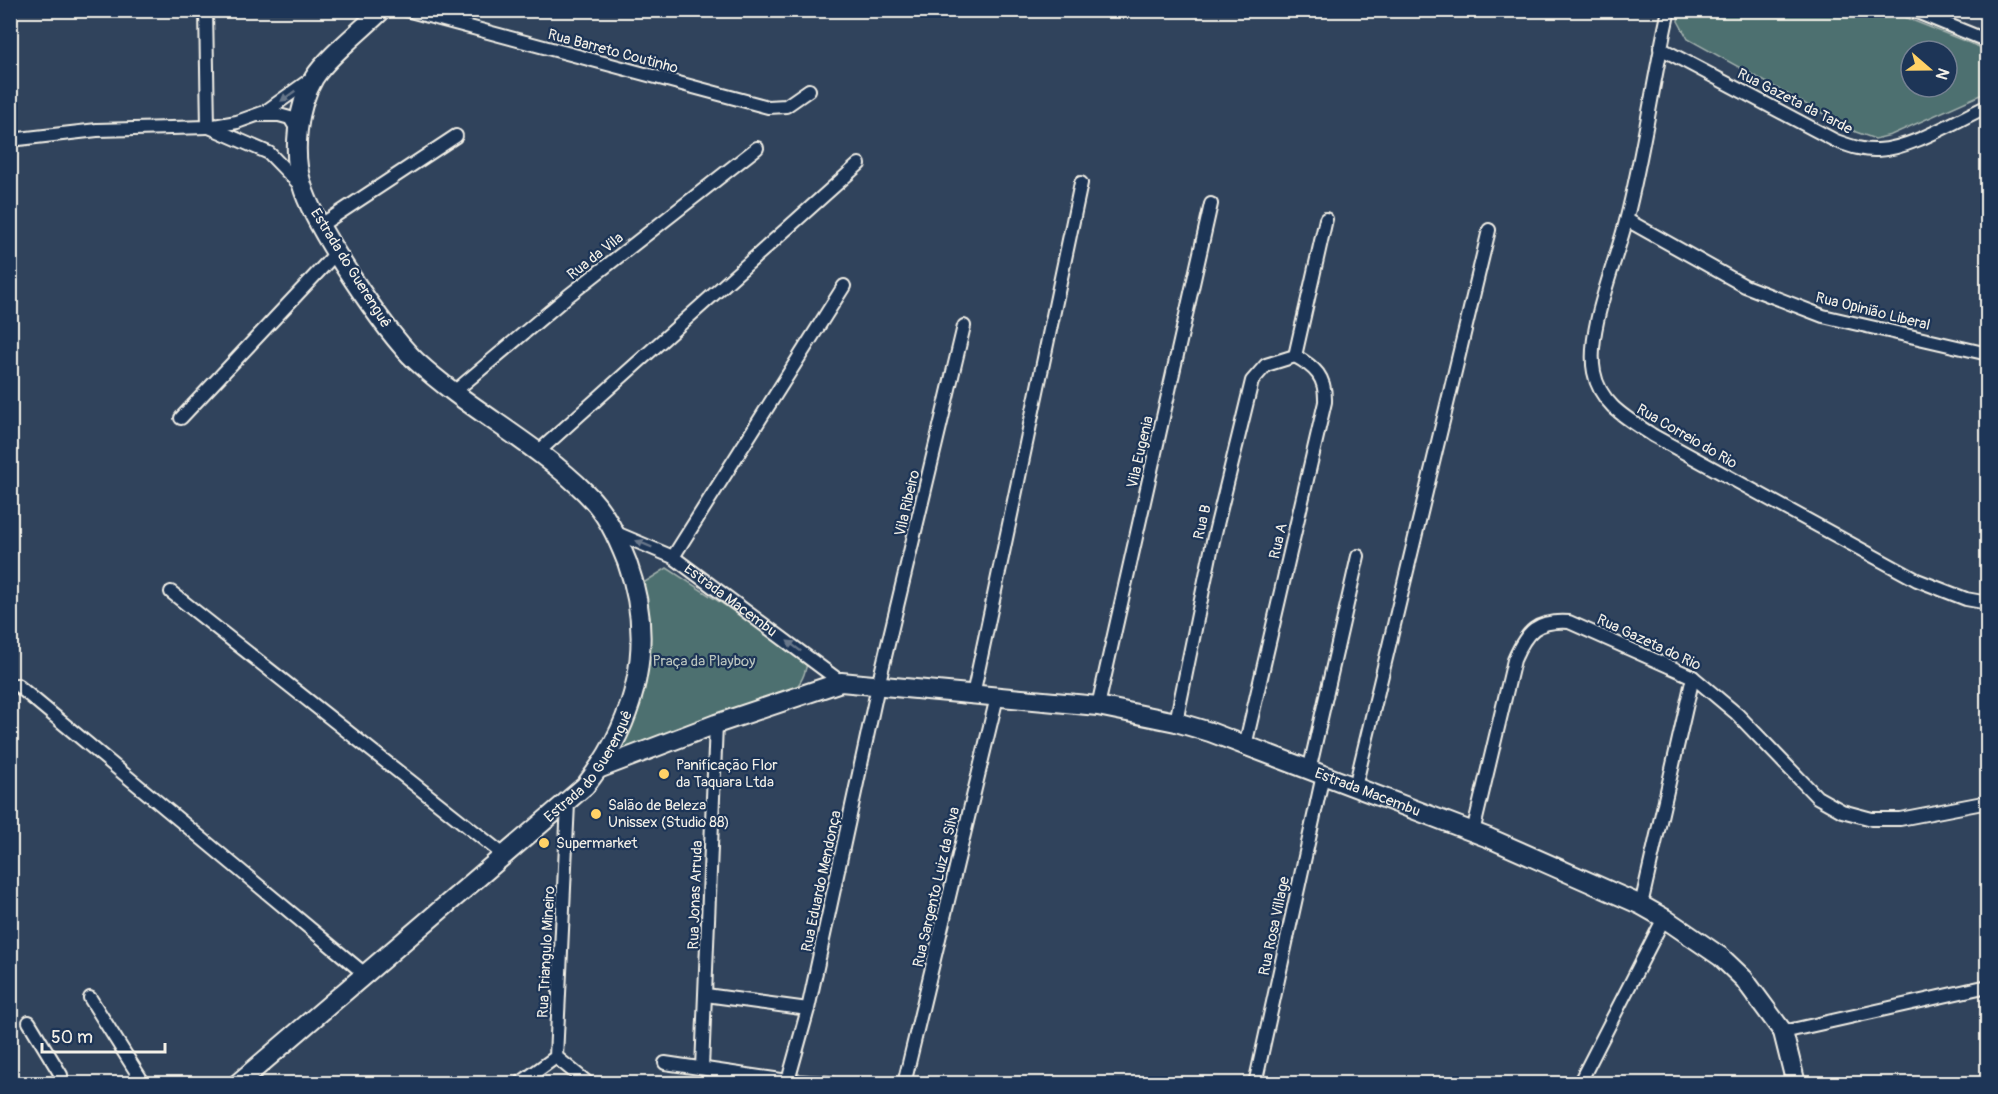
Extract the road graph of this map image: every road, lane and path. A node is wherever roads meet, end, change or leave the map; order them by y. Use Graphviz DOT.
graph roads {
  1 [pos="206,10"];
  2 [pos="382,10"];
  3 [pos="405,10"];
  4 [pos="1669,10"];
  5 [pos="1912,10"];
  6 [pos="1988,41"];
  7 [pos="1660,48"];
  8 [pos="315,76"];
  9 [pos="808,90"];
  10 [pos="1988,106"];
  11 [pos="259,115"];
  12 [pos="208,126"];
  13 [pos="298,136"];
  14 [pos="456,136"];
  15 [pos="10,140"];
  16 [pos="758,148"];
  17 [pos="269,153"];
  18 [pos="859,164"];
  19 [pos="1081,183"];
  20 [pos="302,187"];
  21 [pos="1211,204"];
  22 [pos="1326,219"];
  23 [pos="1627,219"];
  24 [pos="321,225"];
  25 [pos="1489,231"];
  26 [pos="337,252"];
  27 [pos="844,286"];
  28 [pos="964,326"];
  29 [pos="1988,354"];
  30 [pos="1295,356"];
  31 [pos="454,392"];
  32 [pos="181,418"];
  33 [pos="538,452"];
  34 [pos="614,532"];
  35 [pos="1358,556"];
  36 [pos="673,557"];
  37 [pos="171,592"];
  38 [pos="1988,603"];
  39 [pos="1693,677"];
  40 [pos="841,682"];
  41 [pos="17,685"];
  42 [pos="878,686"];
  43 [pos="973,695"];
  44 [pos="996,697"];
  45 [pos="1098,705"];
  46 [pos="1176,722"];
  47 [pos="716,724"];
  48 [pos="1245,746"];
  49 [pos="598,769"];
  50 [pos="1316,773"];
  51 [pos="1354,788"];
  52 [pos="1988,802"];
  53 [pos="568,803"];
  54 [pos="1473,832"];
  55 [pos="505,856"];
  56 [pos="1641,905"];
  57 [pos="1664,918"];
  58 [pos="366,975"];
  59 [pos="1988,986"];
  60 [pos="706,995"];
  61 [pos="90,998"];
  62 [pos="808,1009"];
  63 [pos="29,1022"];
  64 [pos="1783,1032"];
  65 [pos="556,1057"];
  66 [pos="665,1063"];
  67 [pos="702,1068"];
  68 [pos="788,1081"];
  69 [pos="62,1083"];
  70 [pos="144,1083"];
  71 [pos="237,1083"];
  72 [pos="519,1083"];
  73 [pos="590,1083"];
  74 [pos="831,1083"];
  75 [pos="904,1083"];
  76 [pos="1255,1083"];
  77 [pos="1579,1083"];
  78 [pos="1796,1083"];
  1 -- 12 [label="street"];
  2 -- 8 [label="main road, Estrada do Guerenguê"];
  3 -- 9 [label="street, Rua Barreto Coutinho"];
  4 -- 7 [label="street, Rua Correio do Rio"];
  5 -- 6 [label="street"];
  7 -- 10 [label="street, Rua Gazeta da Tarde"];
  7 -- 23 [label="street, Rua Correio do Rio"];
  8 -- 11 [label="street, one-way"];
  8 -- 13 [label="main road, Estrada do Guerenguê"];
  11 -- 12 [label="street"];
  11 -- 13 [label="street"];
  12 -- 15 [label="street"];
  12 -- 17 [label="street"];
  13 -- 17 [label="street"];
  13 -- 20 [label="main road, Estrada do Guerenguê"];
  14 -- 24 [label="street"];
  16 -- 31 [label="street, Rua da Vila"];
  17 -- 20 [label="street"];
  18 -- 33 [label="street"];
  19 -- 43 [label="street"];
  20 -- 24 [label="main road, Estrada do Guerenguê"];
  21 -- 45 [label="street, Vila Eugenia"];
  22 -- 30 [label="street"];
  23 -- 29 [label="street, Rua Opinião Liberal"];
  23 -- 38 [label="street, Rua Correio do Rio"];
  24 -- 26 [label="main road, Estrada do Guerenguê"];
  25 -- 51 [label="street"];
  26 -- 31 [label="main road, Estrada do Guerenguê"];
  26 -- 32 [label="street"];
  27 -- 36 [label="street"];
  28 -- 42 [label="street, Vila Ribeiro"];
  30 -- 46 [label="street, Rua B"];
  30 -- 48 [label="street, Rua A"];
  31 -- 33 [label="main road, Estrada do Guerenguê"];
  33 -- 34 [label="main road, Estrada do Guerenguê"];
  36 -- 34 [label="street, Estrada Macembu, one-way"];
  34 -- 49 [label="main road, Estrada do Guerenguê"];
  35 -- 50 [label="street, Rua Rosa Village"];
  40 -- 36 [label="street, Estrada Macembu, one-way"];
  37 -- 55 [label="street"];
  39 -- 52 [label="street, Rua Gazeta do Rio"];
  39 -- 54 [label="street, Rua Gazeta do Rio"];
  39 -- 56 [label="street"];
  40 -- 42 [label="main road, Estrada Macembu"];
  40 -- 47 [label="main road, Estrada Macembu"];
  41 -- 58 [label="street"];
  42 -- 43 [label="main road, Estrada Macembu"];
  42 -- 62 [label="street, Rua Eduardo Mendonça"];
  43 -- 44 [label="main road, Estrada Macembu"];
  44 -- 45 [label="main road, Estrada Macembu"];
  44 -- 75 [label="street, Rua Sargento Luiz da Silva"];
  45 -- 46 [label="main road, Estrada Macembu"];
  46 -- 48 [label="main road, Estrada Macembu"];
  47 -- 49 [label="main road, Estrada Macembu"];
  47 -- 60 [label="street, Rua Jonas Arruda"];
  48 -- 50 [label="main road, Estrada Macembu"];
  49 -- 53 [label="main road, Estrada do Guerenguê"];
  50 -- 51 [label="main road, Estrada Macembu"];
  50 -- 76 [label="street, Rua Rosa Village"];
  51 -- 54 [label="main road, Estrada Macembu"];
  53 -- 55 [label="main road, Estrada do Guerenguê"];
  53 -- 65 [label="street, Rua Triangulo Mineiro"];
  54 -- 56 [label="main road, Estrada Macembu"];
  55 -- 58 [label="main road, Estrada do Guerenguê"];
  56 -- 57 [label="main road, Estrada Macembu"];
  57 -- 64 [label="main road, Estrada Macembu"];
  57 -- 77 [label="street"];
  58 -- 71 [label="main road, Estrada do Guerenguê"];
  59 -- 64 [label="street"];
  60 -- 62 [label="street"];
  60 -- 67 [label="street, Rua Jonas Arruda"];
  61 -- 70 [label="street"];
  62 -- 68 [label="street, Rua Eduardo Mendonça"];
  63 -- 69 [label="street"];
  64 -- 78 [label="main road, Estrada Macembu"];
  65 -- 72 [label="street"];
  65 -- 73 [label="street"];
  66 -- 67 [label="street"];
  67 -- 68 [label="street"];
  68 -- 74 [label="street"];
}
